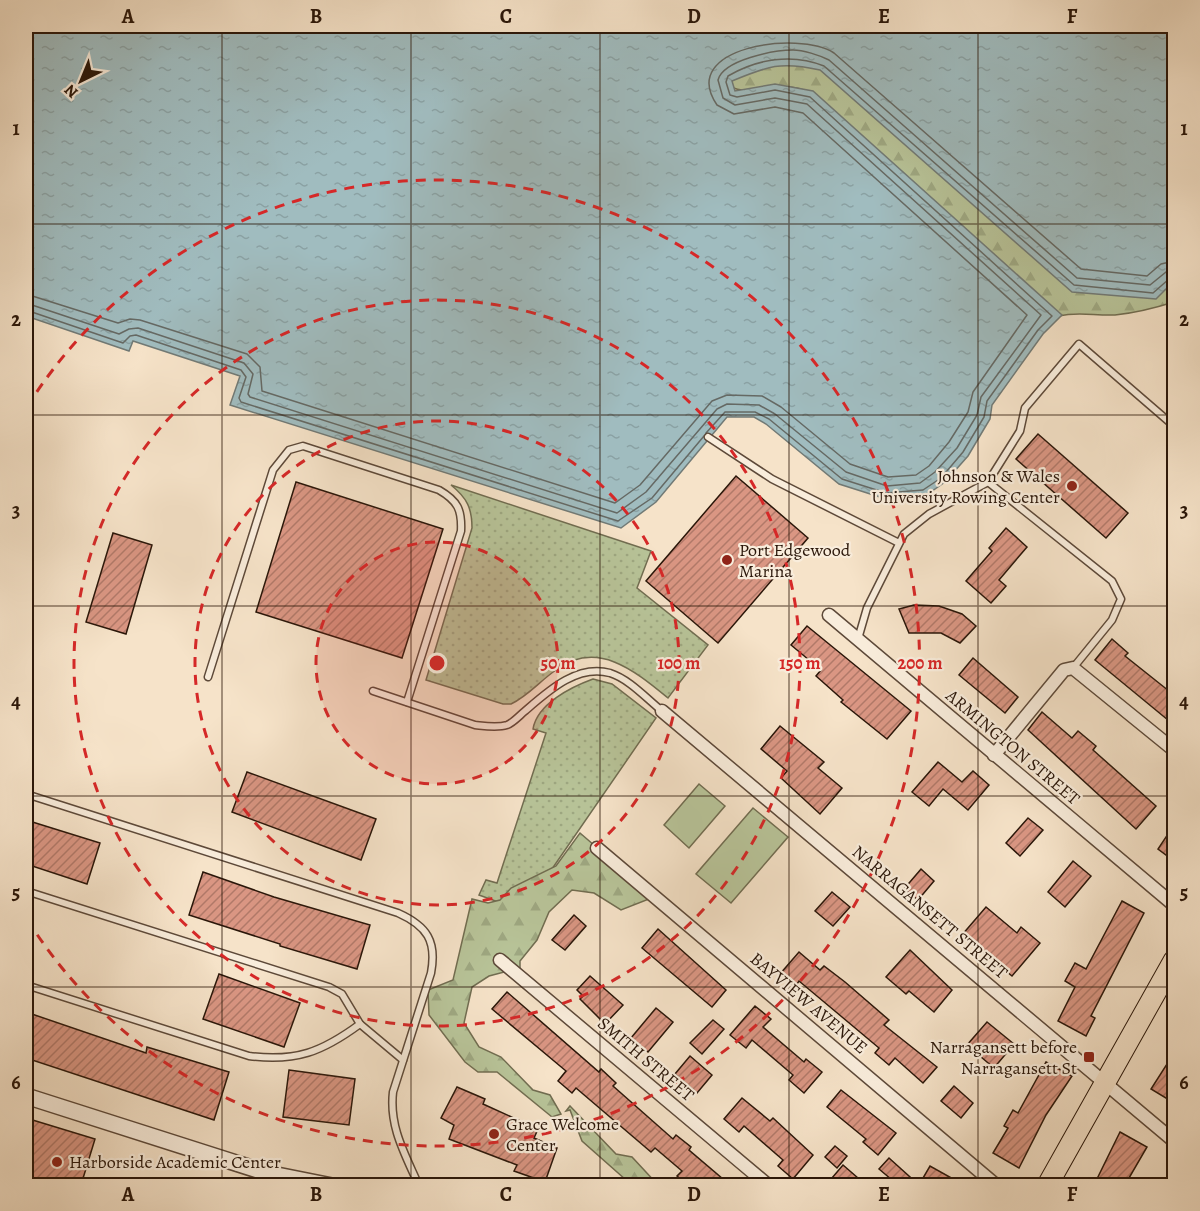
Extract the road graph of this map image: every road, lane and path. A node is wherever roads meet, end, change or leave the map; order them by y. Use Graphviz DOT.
graph roads {
  1 [pos="1174,426"];
  2 [pos="708,437"];
  3 [pos="988,482"];
  4 [pos="900,543"];
  5 [pos="828,615"];
  6 [pos="857,639"];
  7 [pos="1073,668"];
  8 [pos="208,677"];
  9 [pos="373,691"];
  10 [pos="407,702"];
  11 [pos="662,711"];
  12 [pos="1174,750"];
  13 [pos="994,755"];
  14 [pos="26,794"];
  15 [pos="597,848"];
  16 [pos="26,891"];
  17 [pos="1174,905"];
  18 [pos="500,960"];
  19 [pos="1174,960"];
  20 [pos="26,985"];
  21 [pos="360,1024"];
  22 [pos="403,1060"];
  23 [pos="1105,1083"];
  24 [pos="26,1096"];
  25 [pos="1174,1141"];
  26 [pos="332,1185"];
  27 [pos="419,1185"];
  28 [pos="769,1185"];
  29 [pos="997,1185"];
  30 [pos="1047,1185"];
  1 -- 3 [label="lane"];
  2 -- 4 [label="lane"];
  3 -- 4 [label="lane"];
  3 -- 7 [label="lane"];
  4 -- 6 [label="lane"];
  5 -- 6 [label="street, ARMINGTON STREET"];
  6 -- 13 [label="street, ARMINGTON STREET"];
  7 -- 12 [label="street"];
  7 -- 13 [label="street"];
  8 -- 10 [label="lane"];
  9 -- 10 [label="lane"];
  10 -- 11 [label="lane"];
  11 -- 23 [label="street, NARRAGANSETT STREET"];
  13 -- 17 [label="street, ARMINGTON STREET"];
  14 -- 22 [label="lane"];
  15 -- 29 [label="street, BAYVIEW AVENUE"];
  16 -- 21 [label="lane"];
  18 -- 28 [label="street, SMITH STREET"];
  19 -- 23 [label="main road"];
  20 -- 21 [label="lane"];
  21 -- 22 [label="lane"];
  22 -- 27 [label="lane"];
  23 -- 25 [label="street, NARRAGANSETT STREET"];
  23 -- 30 [label="main road"];
  24 -- 26 [label="street"];
}
